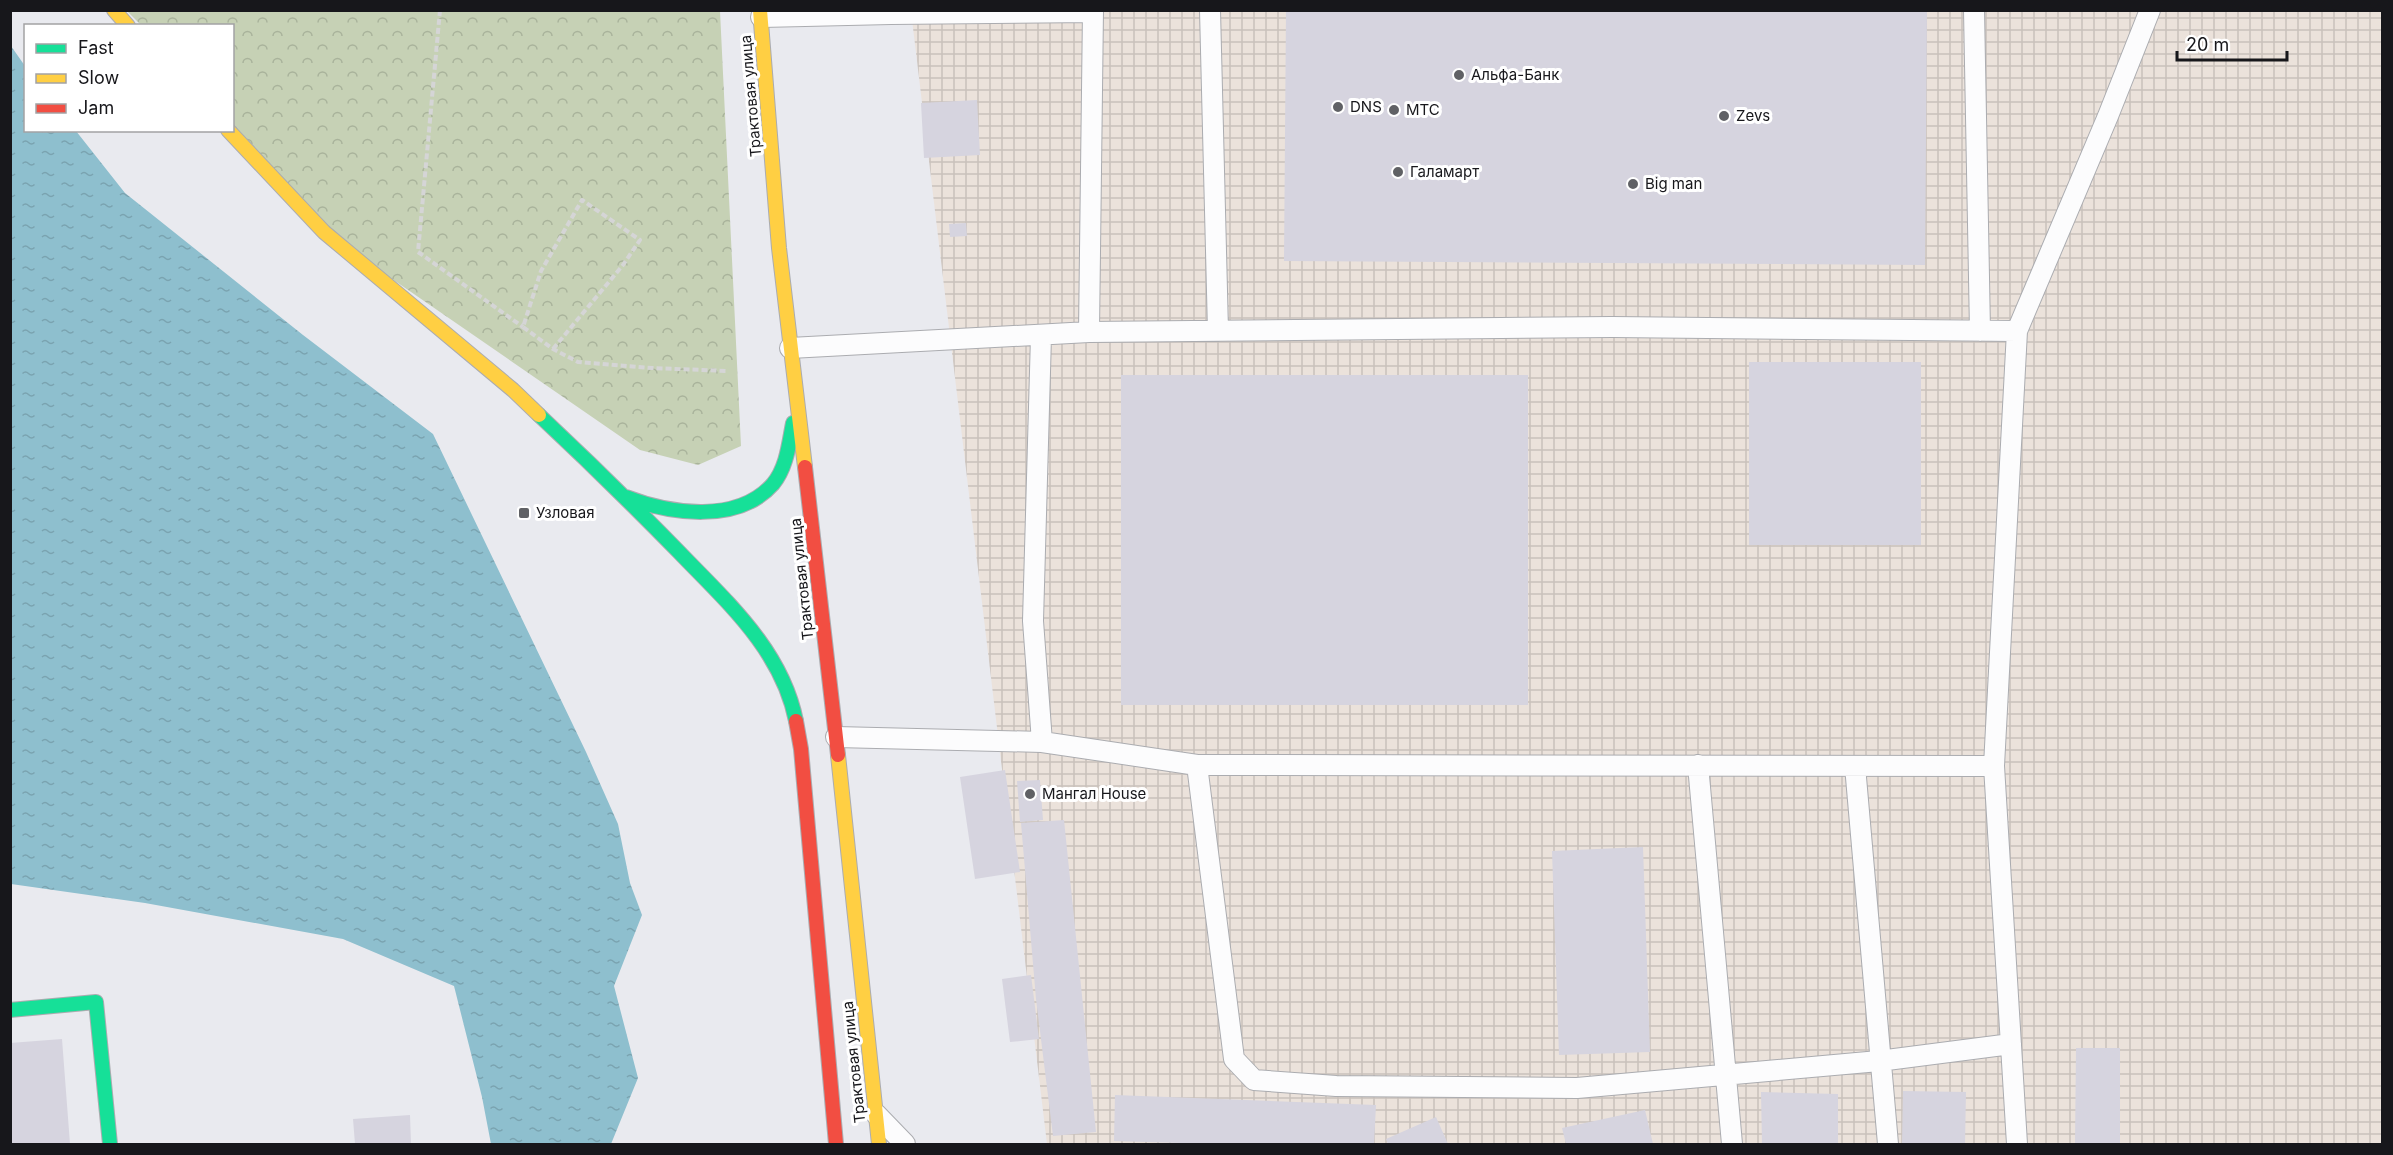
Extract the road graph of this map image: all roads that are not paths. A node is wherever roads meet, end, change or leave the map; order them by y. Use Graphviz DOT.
graph roads {
  1 [pos="114,10"];
  2 [pos="1210,10"];
  3 [pos="1974,10"];
  4 [pos="2150,10"];
  5 [pos="1093,11"];
  6 [pos="761,14"];
  7 [pos="126,24"];
  8 [pos="230,132"];
  9 [pos="1218,331"];
  10 [pos="1980,331"];
  11 [pos="2017,331"];
  12 [pos="1089,332"];
  13 [pos="1041,336"];
  14 [pos="790,348"];
  15 [pos="798,398"];
  16 [pos="625,496"];
  17 [pos="836,737"];
  18 [pos="1042,742"];
  19 [pos="1197,765"];
  20 [pos="1698,765"];
  21 [pos="1855,766"];
  22 [pos="1994,766"];
  23 [pos="10,1010"];
  24 [pos="2011,1044"];
  25 [pos="1879,1061"];
  26 [pos="1724,1075"];
  27 [pos="876,1114"];
  28 [pos="110,1144"];
  29 [pos="836,1144"];
  30 [pos="879,1144"];
  31 [pos="905,1144"];
  32 [pos="1731,1144"];
  33 [pos="1888,1144"];
  34 [pos="2017,1144"];
  1 -- 7 [label="main road"];
  2 -- 9 [label="lane"];
  3 -- 10 [label="lane"];
  4 -- 11 [label="lane"];
  5 -- 6 [label="lane"];
  5 -- 12 [label="lane"];
  6 -- 14 [label="main road, Трактовая улица"];
  8 -- 16 [label="main road, Трактовая улица"];
  9 -- 10 [label="lane"];
  9 -- 12 [label="lane"];
  10 -- 11 [label="lane"];
  11 -- 22 [label="lane"];
  12 -- 13 [label="lane"];
  13 -- 14 [label="lane"];
  13 -- 18 [label="lane"];
  14 -- 15 [label="main road, Трактовая улица"];
  15 -- 16 [label="main road"];
  15 -- 17 [label="main road, Трактовая улица"];
  16 -- 29 [label="main road, Трактовая улица"];
  17 -- 18 [label="lane"];
  17 -- 27 [label="main road, Трактовая улица"];
  18 -- 19 [label="lane"];
  19 -- 20 [label="lane"];
  19 -- 26 [label="lane"];
  20 -- 21 [label="lane"];
  20 -- 26 [label="lane"];
  21 -- 22 [label="lane"];
  21 -- 25 [label="lane"];
  22 -- 24 [label="lane"];
  23 -- 28 [label="main road"];
  24 -- 25 [label="lane"];
  24 -- 34 [label="lane"];
  25 -- 26 [label="lane"];
  25 -- 33 [label="lane"];
  26 -- 32 [label="lane"];
  27 -- 30 [label="main road, Трактовая улица"];
  27 -- 31 [label="lane"];
}
